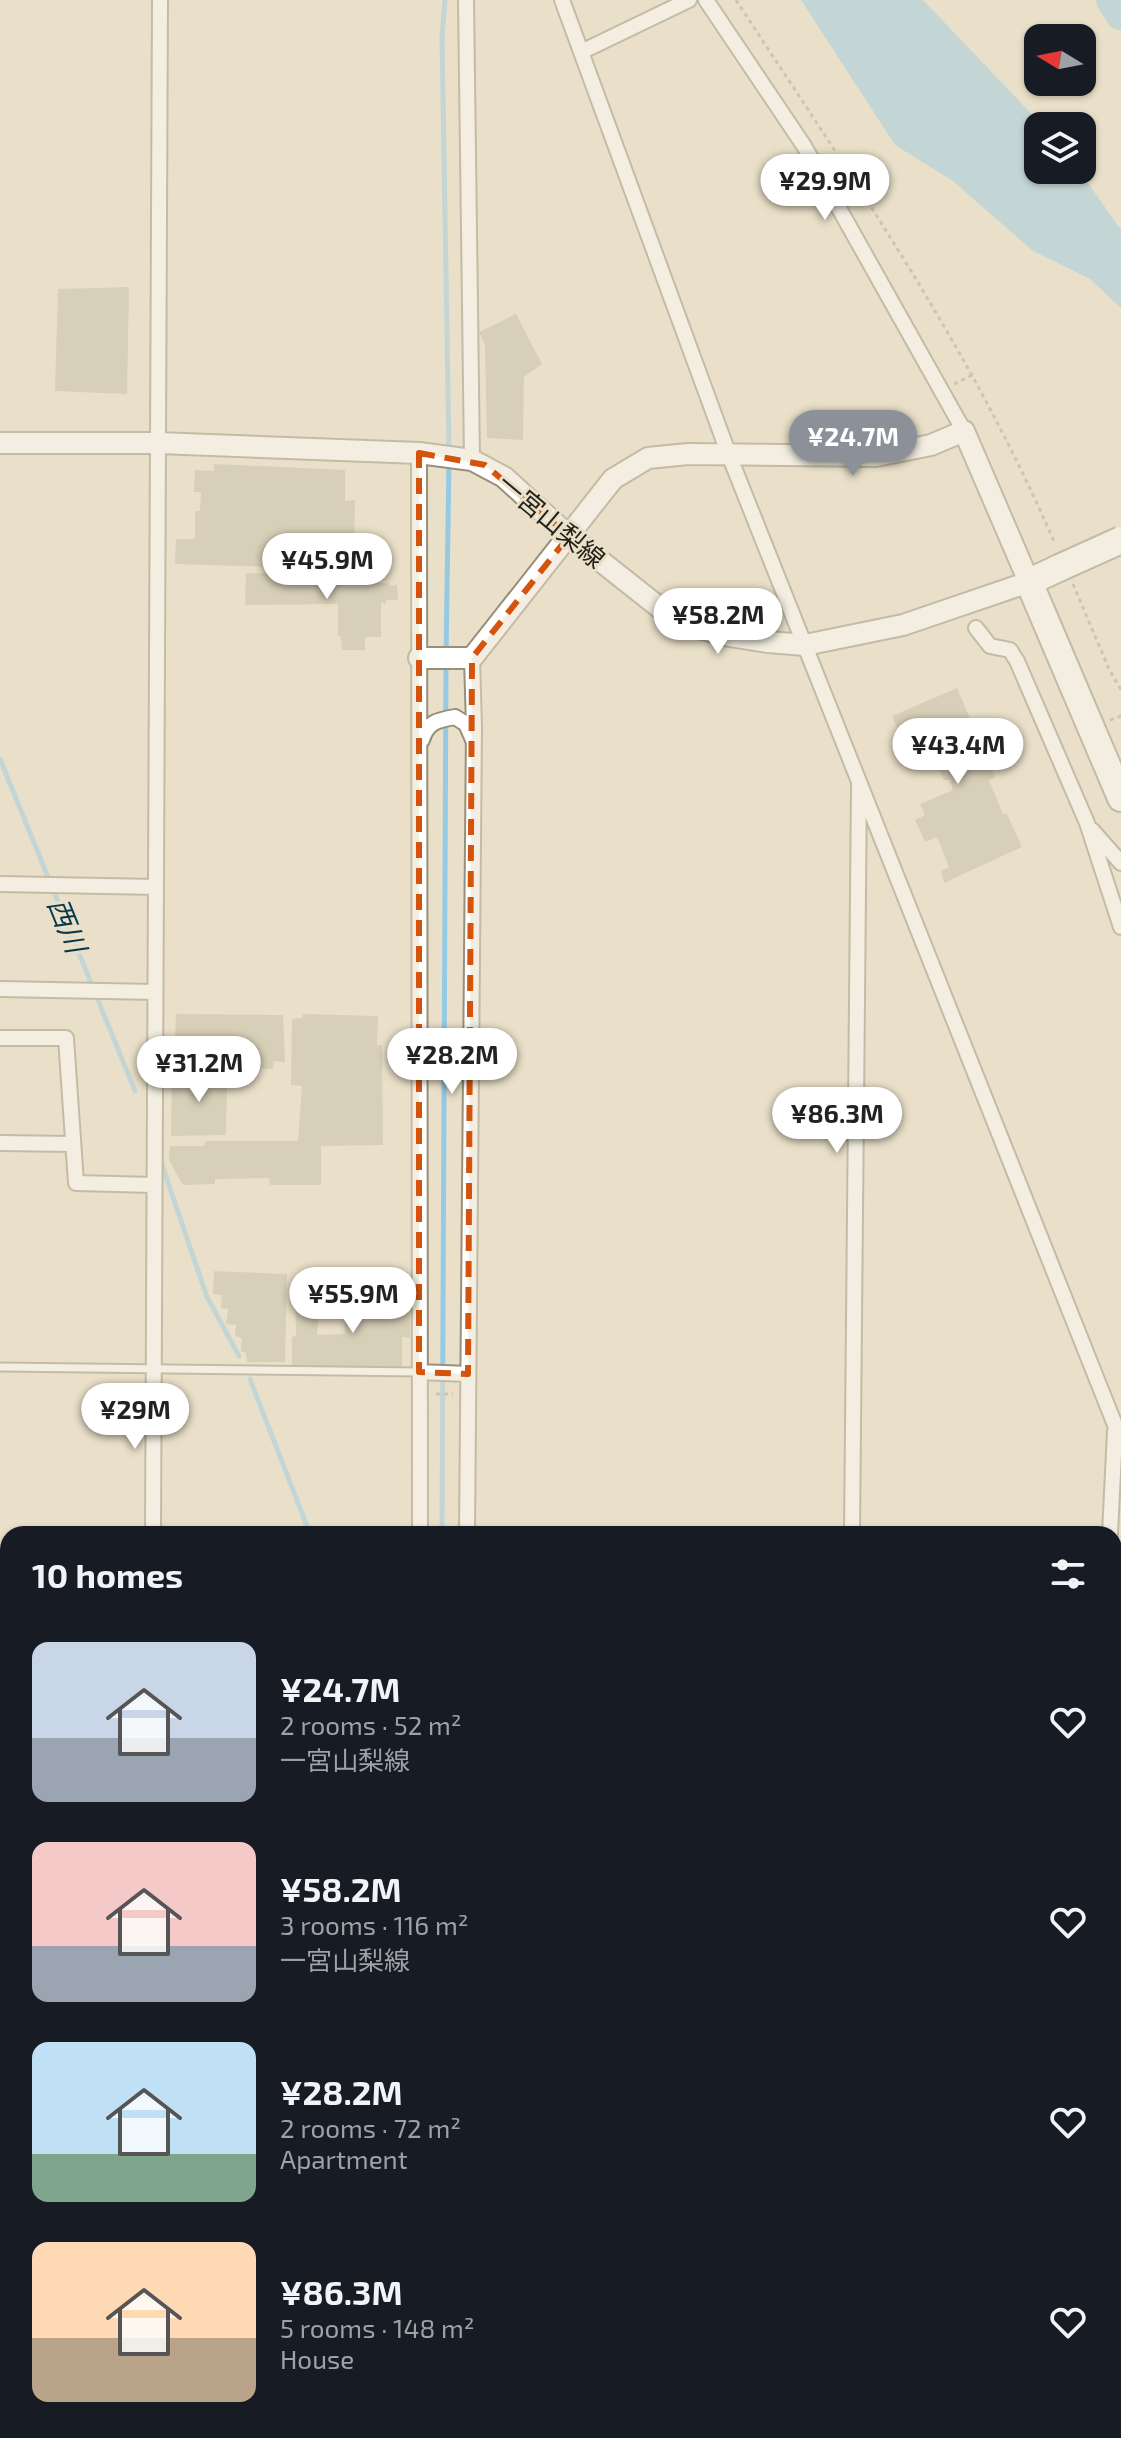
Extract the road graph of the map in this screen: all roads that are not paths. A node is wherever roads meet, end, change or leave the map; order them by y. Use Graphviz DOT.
graph roads {
  1 [pos="160,0"];
  2 [pos="466,0"];
  3 [pos="562,0"];
  4 [pos="689,0"];
  5 [pos="706,0"];
  6 [pos="581,52"];
  7 [pos="964,431"];
  8 [pos="0,443"];
  9 [pos="158,443"];
  10 [pos="426,453"];
  11 [pos="729,455"];
  12 [pos="462,458"];
  13 [pos="569,536"];
  14 [pos="1121,540"];
  15 [pos="1029,582"];
  16 [pos="976,628"];
  17 [pos="805,645"];
  18 [pos="426,658"];
  19 [pos="463,658"];
  20 [pos="474,740"];
  21 [pos="419,748"];
  22 [pos="859,777"];
  23 [pos="1121,798"];
  24 [pos="1087,823"];
  25 [pos="1121,863"];
  26 [pos="0,884"];
  27 [pos="156,887"];
  28 [pos="1121,927"];
  29 [pos="0,989"];
  30 [pos="155,992"];
  31 [pos="0,1038"];
  32 [pos="0,1143"];
  33 [pos="73,1144"];
  34 [pos="154,1185"];
  35 [pos="0,1367"];
  36 [pos="154,1368"];
  37 [pos="419,1372"];
  38 [pos="468,1374"];
  39 [pos="1118,1433"];
  40 [pos="153,1526"];
  41 [pos="420,1526"];
  42 [pos="467,1526"];
  43 [pos="852,1526"];
  44 [pos="1111,1526"];
  1 -- 9 [label="street"];
  2 -- 12 [label="street"];
  3 -- 6 [label="street"];
  4 -- 6 [label="street"];
  5 -- 7 [label="street"];
  6 -- 11 [label="street"];
  7 -- 11 [label="main road"];
  7 -- 15 [label="main road"];
  8 -- 9 [label="main road, 一宮山梨線"];
  9 -- 10 [label="main road, 一宮山梨線"];
  9 -- 27 [label="street"];
  10 -- 12 [label="main road, 一宮山梨線"];
  10 -- 18 [label="street"];
  11 -- 13 [label="main road"];
  11 -- 17 [label="street"];
  12 -- 13 [label="main road, 一宮山梨線"];
  13 -- 17 [label="main road, 一宮山梨線"];
  13 -- 19 [label="main road"];
  14 -- 15 [label="highway, bridge"];
  15 -- 17 [label="main road, 一宮山梨線"];
  15 -- 23 [label="highway"];
  16 -- 24 [label="street"];
  17 -- 22 [label="street"];
  18 -- 19 [label="main road"];
  18 -- 21 [label="street"];
  19 -- 20 [label="street"];
  20 -- 21 [label="street"];
  20 -- 38 [label="street"];
  21 -- 37 [label="street"];
  22 -- 39 [label="street"];
  22 -- 43 [label="street"];
  24 -- 25 [label="street"];
  24 -- 28 [label="street"];
  26 -- 27 [label="street"];
  27 -- 30 [label="street"];
  29 -- 30 [label="street"];
  30 -- 34 [label="street"];
  31 -- 33 [label="street"];
  32 -- 33 [label="street"];
  33 -- 34 [label="street"];
  34 -- 36 [label="street"];
  35 -- 36 [label="lane"];
  36 -- 37 [label="lane"];
  36 -- 40 [label="street"];
  37 -- 38 [label="street"];
  37 -- 41 [label="street"];
  38 -- 42 [label="street"];
  39 -- 44 [label="street"];
}
